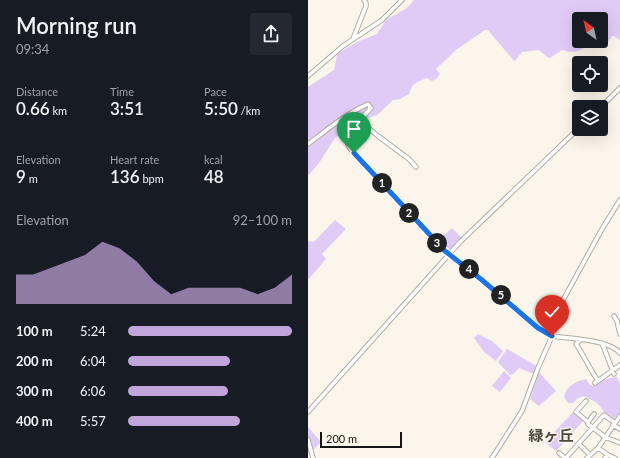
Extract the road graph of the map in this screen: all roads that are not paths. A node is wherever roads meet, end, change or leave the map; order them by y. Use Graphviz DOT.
graph roads {
  1 [pos="364,0"];
  2 [pos="402,0"];
  3 [pos="353,40"];
  4 [pos="308,76"];
  5 [pos="620,88"];
  6 [pos="608,100"];
  7 [pos="360,121"];
  8 [pos="572,135"];
  9 [pos="308,144"];
  10 [pos="416,167"];
  11 [pos="620,200"];
  12 [pos="449,255"];
  13 [pos="614,316"];
  14 [pos="620,334"];
  15 [pos="552,336"];
  16 [pos="580,340"];
  17 [pos="602,343"];
  18 [pos="620,346"];
  19 [pos="616,349"];
  20 [pos="620,353"];
  21 [pos="620,365"];
  22 [pos="613,372"];
  23 [pos="586,401"];
  24 [pos="308,412"];
  25 [pos="594,414"];
  26 [pos="620,416"];
  27 [pos="588,422"];
  28 [pos="614,424"];
  29 [pos="593,428"];
  30 [pos="620,429"];
  31 [pos="605,437"];
  32 [pos="308,440"];
  33 [pos="620,443"];
  34 [pos="580,444"];
  35 [pos="598,448"];
  36 [pos="559,453"];
  37 [pos="590,455"];
  38 [pos="607,457"];
  39 [pos="313,458"];
  40 [pos="492,458"];
  41 [pos="566,458"];
  42 [pos="587,458"];
  43 [pos="615,458"];
  1 -- 3 [label="street"];
  2 -- 3 [label="street"];
  3 -- 4 [label="street"];
  5 -- 6 [label="street"];
  7 -- 9 [label="street"];
  7 -- 10 [label="street"];
  7 -- 12 [label="street"];
  8 -- 12 [label="street"];
  11 -- 15 [label="street"];
  12 -- 15 [label="street"];
  12 -- 24 [label="street"];
  13 -- 14 [label="street"];
  15 -- 16 [label="street"];
  15 -- 40 [label="street"];
  16 -- 17 [label="street"];
  16 -- 22 [label="street"];
  17 -- 19 [label="street"];
  17 -- 22 [label="street"];
  18 -- 19 [label="street"];
  19 -- 20 [label="street"];
  21 -- 22 [label="street"];
  23 -- 27 [label="street"];
  25 -- 27 [label="street"];
  26 -- 28 [label="street"];
  27 -- 29 [label="street"];
  28 -- 29 [label="street"];
  28 -- 30 [label="street"];
  28 -- 31 [label="street"];
  29 -- 31 [label="street"];
  29 -- 34 [label="street"];
  31 -- 33 [label="street"];
  31 -- 35 [label="street"];
  32 -- 39 [label="street"];
  34 -- 37 [label="street"];
  34 -- 41 [label="street"];
  35 -- 37 [label="street"];
  35 -- 38 [label="street"];
  36 -- 41 [label="street"];
  37 -- 42 [label="street"];
  38 -- 43 [label="street"];
}
